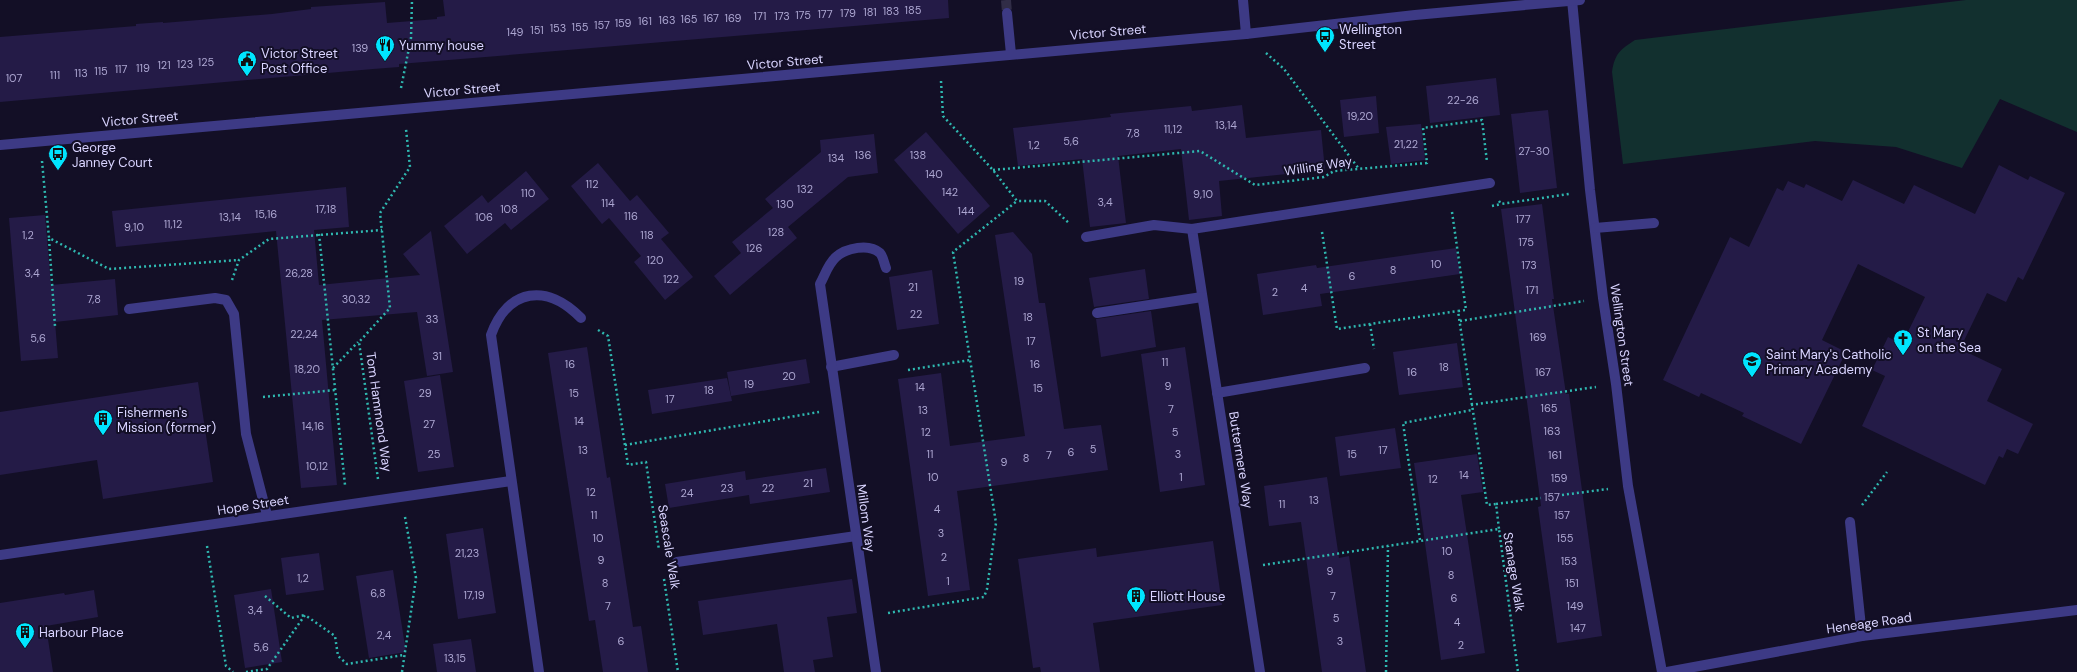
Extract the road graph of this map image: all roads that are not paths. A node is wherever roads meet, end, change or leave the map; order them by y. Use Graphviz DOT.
graph roads {
  1 [pos="1243,0"];
  2 [pos="1575,0"];
  3 [pos="1007,13"];
  4 [pos="1246,34"];
  5 [pos="1011,54"];
  6 [pos="0,145"];
  7 [pos="1490,183"];
  8 [pos="1654,223"];
  9 [pos="1595,228"];
  10 [pos="1192,229"];
  11 [pos="1086,237"];
  12 [pos="886,268"];
  13 [pos="1202,298"];
  14 [pos="129,309"];
  15 [pos="1097,313"];
  16 [pos="581,318"];
  17 [pos="894,355"];
  18 [pos="831,367"];
  19 [pos="1365,368"];
  20 [pos="1217,393"];
  21 [pos="511,481"];
  22 [pos="267,515"];
  23 [pos="1850,522"];
  24 [pos="856,536"];
  25 [pos="0,556"];
  26 [pos="677,562"];
  27 [pos="2077,610"];
  28 [pos="1862,636"];
  29 [pos="539,672"];
  30 [pos="876,672"];
  31 [pos="1260,672"];
  32 [pos="1662,672"];
  33 [pos="1667,672"];
  1 -- 4 [label="street"];
  2 -- 4 [label="street, Victor Street"];
  2 -- 9 [label="street, Wellington Street"];
  3 -- 5 [label="street"];
  4 -- 5 [label="street, Victor Street"];
  5 -- 6 [label="street, Victor Street"];
  7 -- 10 [label="street"];
  8 -- 9 [label="street"];
  9 -- 32 [label="street, Wellington Street"];
  10 -- 11 [label="street"];
  10 -- 13 [label="street, Buttermere Way"];
  12 -- 18 [label="street, Millom Way"];
  13 -- 15 [label="street"];
  13 -- 20 [label="street, Buttermere Way"];
  14 -- 22 [label="street"];
  16 -- 21 [label="street"];
  17 -- 18 [label="street"];
  18 -- 24 [label="street, Millom Way"];
  19 -- 20 [label="street"];
  20 -- 31 [label="street, Buttermere Way"];
  21 -- 22 [label="street, Hope Street"];
  21 -- 29 [label="street"];
  22 -- 25 [label="street, Hope Street"];
  23 -- 28 [label="street"];
  24 -- 26 [label="street"];
  24 -- 30 [label="street, Millom Way"];
  27 -- 28 [label="street, Heneage Road"];
  28 -- 33 [label="street, Heneage Road"];
}
